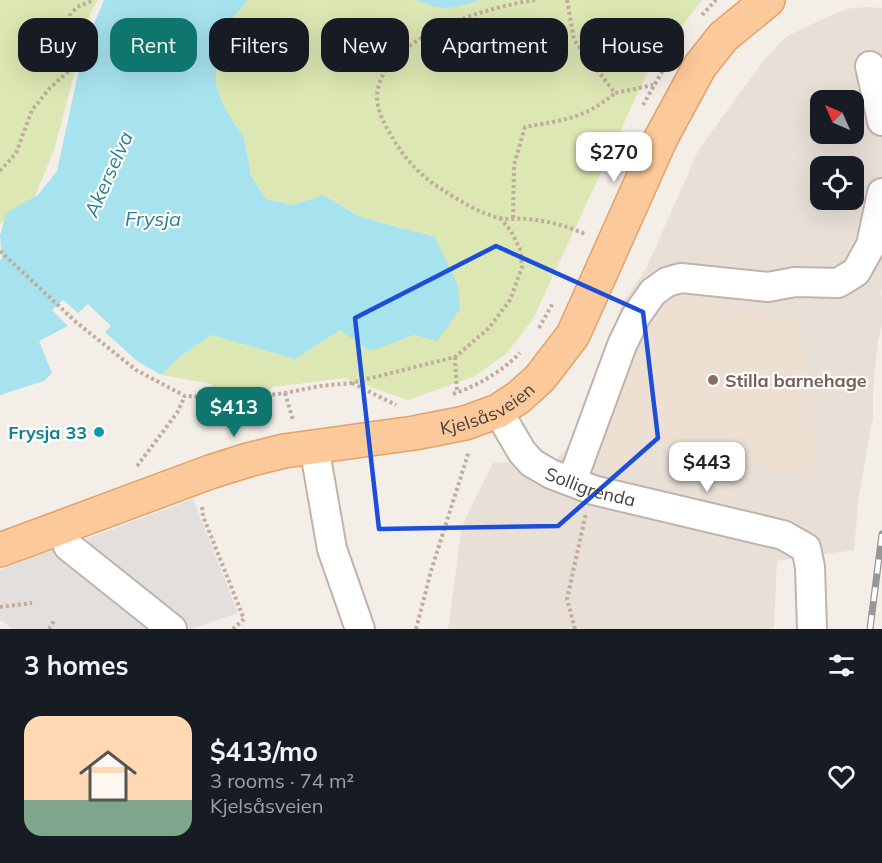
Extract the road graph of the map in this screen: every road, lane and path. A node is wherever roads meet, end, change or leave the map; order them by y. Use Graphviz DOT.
graph roads {
  1 [pos="94,0"];
  2 [pos="535,0"];
  3 [pos="567,0"];
  4 [pos="768,0"];
  5 [pos="870,66"];
  6 [pos="653,85"];
  7 [pos="615,93"];
  8 [pos="882,121"];
  9 [pos="0,171"];
  10 [pos="882,193"];
  11 [pos="501,218"];
  12 [pos="513,218"];
  13 [pos="581,244"];
  14 [pos="0,251"];
  15 [pos="554,302"];
  16 [pos="537,333"];
  17 [pos="526,347"];
  18 [pos="455,357"];
  19 [pos="351,383"];
  20 [pos="285,393"];
  21 [pos="185,396"];
  22 [pos="398,406"];
  23 [pos="498,411"];
  24 [pos="293,420"];
  25 [pos="470,444"];
  26 [pos="314,446"];
  27 [pos="137,466"];
  28 [pos="582,485"];
  29 [pos="204,503"];
  30 [pos="61,528"];
  31 [pos="0,550"];
  32 [pos="32,603"];
  33 [pos="0,607"];
  34 [pos="54,621"];
  35 [pos="49,629"];
  36 [pos="172,629"];
  37 [pos="233,629"];
  38 [pos="360,629"];
  39 [pos="416,629"];
  40 [pos="574,629"];
  41 [pos="812,629"];
  1 -- 9 [label="path"];
  2 -- 11 [label="path"];
  3 -- 7 [label="path"];
  4 -- 23 [label="main road, Kjelsåsveien"];
  5 -- 8 [label="street"];
  6 -- 7 [label="path"];
  7 -- 12 [label="path"];
  10 -- 28 [label="street"];
  11 -- 12 [label="path"];
  11 -- 18 [label="path"];
  12 -- 13 [label="path"];
  14 -- 21 [label="path"];
  15 -- 16 [label="path"];
  17 -- 18 [label="path"];
  18 -- 19 [label="path"];
  19 -- 20 [label="path"];
  19 -- 22 [label="path"];
  20 -- 21 [label="path"];
  20 -- 24 [label="path"];
  21 -- 27 [label="path"];
  23 -- 26 [label="main road, Kjelsåsveien"];
  23 -- 28 [label="street, Solligrenda"];
  25 -- 39 [label="path"];
  26 -- 30 [label="main road, Kjelsåsveien"];
  26 -- 38 [label="street"];
  28 -- 40 [label="path"];
  28 -- 41 [label="street, Solligrenda"];
  29 -- 37 [label="path"];
  30 -- 31 [label="main road, Kjelsåsveien"];
  30 -- 36 [label="street"];
  32 -- 33 [label="path"];
  34 -- 35 [label="path"];
}
